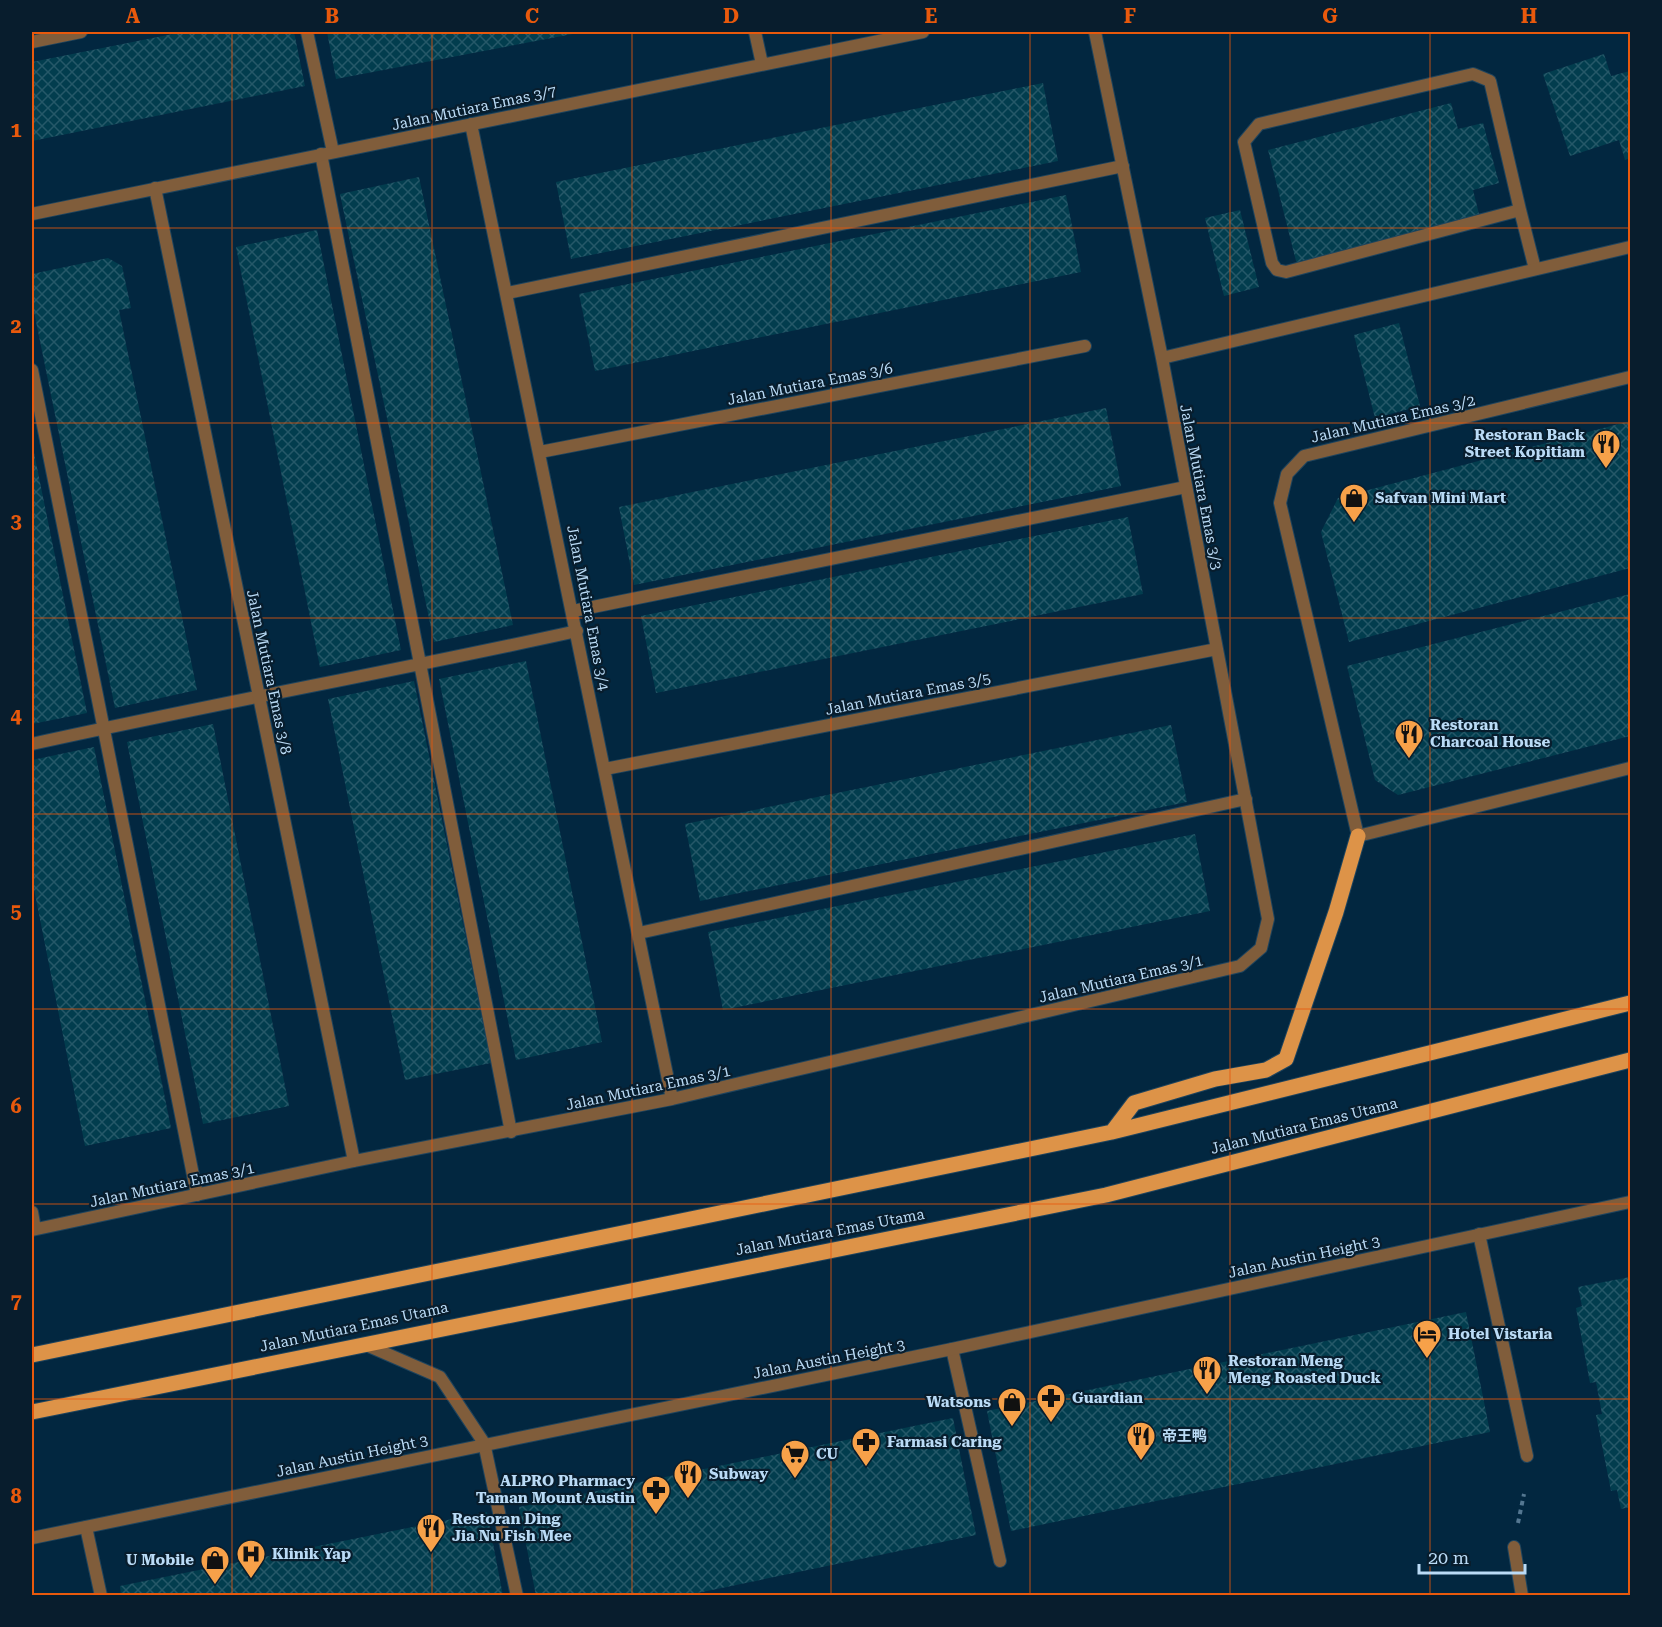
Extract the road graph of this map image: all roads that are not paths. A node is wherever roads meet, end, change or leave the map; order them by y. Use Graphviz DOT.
graph roads {
  1 [pos="81,32"];
  2 [pos="307,32"];
  3 [pos="755,32"];
  4 [pos="921,32"];
  5 [pos="1095,32"];
  6 [pos="32,42"];
  7 [pos="762,64"];
  8 [pos="471,124"];
  9 [pos="327,153"];
  10 [pos="1123,166"];
  11 [pos="155,188"];
  12 [pos="1520,210"];
  13 [pos="32,214"];
  14 [pos="1630,247"];
  15 [pos="1535,269"];
  16 [pos="507,293"];
  17 [pos="1085,345"];
  18 [pos="1162,358"];
  19 [pos="32,370"];
  20 [pos="1630,377"];
  21 [pos="540,452"];
  22 [pos="1186,487"];
  23 [pos="573,611"];
  24 [pos="576,631"];
  25 [pos="1217,649"];
  26 [pos="421,665"];
  27 [pos="259,696"];
  28 [pos="104,728"];
  29 [pos="32,744"];
  30 [pos="1630,768"];
  31 [pos="605,769"];
  32 [pos="1246,799"];
  33 [pos="1358,836"];
  34 [pos="639,933"];
  35 [pos="1261,948"];
  36 [pos="1630,1003"];
  37 [pos="1630,1060"];
  38 [pos="672,1099"];
  39 [pos="511,1132"];
  40 [pos="1112,1132"];
  41 [pos="354,1161"];
  42 [pos="197,1195"];
  43 [pos="1630,1202"];
  44 [pos="32,1212"];
  45 [pos="33,1229"];
  46 [pos="1479,1234"];
  47 [pos="363,1344"];
  48 [pos="952,1349"];
  49 [pos="32,1355"];
  50 [pos="32,1412"];
  51 [pos="484,1443"];
  52 [pos="1527,1456"];
  53 [pos="86,1527"];
  54 [pos="32,1538"];
  55 [pos="1514,1547"];
  56 [pos="1000,1561"];
  57 [pos="100,1596"];
  58 [pos="517,1596"];
  59 [pos="1522,1596"];
  1 -- 6 [label="street"];
  2 -- 9 [label="street"];
  3 -- 7 [label="street"];
  4 -- 7 [label="street, Jalan Mutiara Emas 3/7"];
  5 -- 10 [label="street, Jalan Mutiara Emas 3/3"];
  7 -- 8 [label="street, Jalan Mutiara Emas 3/7"];
  8 -- 9 [label="street, Jalan Mutiara Emas 3/7"];
  8 -- 16 [label="street, Jalan Mutiara Emas 3/4"];
  9 -- 11 [label="street, Jalan Mutiara Emas 3/7"];
  9 -- 26 [label="street"];
  10 -- 16 [label="street"];
  10 -- 18 [label="street, Jalan Mutiara Emas 3/3"];
  11 -- 13 [label="street, Jalan Mutiara Emas 3/7"];
  11 -- 27 [label="street, Jalan Mutiara Emas 3/8"];
  12 -- 12 [label="street"];
  12 -- 15 [label="street"];
  14 -- 15 [label="street"];
  15 -- 18 [label="street"];
  16 -- 21 [label="street, Jalan Mutiara Emas 3/4"];
  17 -- 21 [label="street, Jalan Mutiara Emas 3/6"];
  18 -- 22 [label="street, Jalan Mutiara Emas 3/3"];
  19 -- 28 [label="street"];
  20 -- 33 [label="street, Jalan Mutiara Emas 3/2"];
  21 -- 23 [label="street, Jalan Mutiara Emas 3/4"];
  22 -- 23 [label="street"];
  22 -- 25 [label="street, Jalan Mutiara Emas 3/3"];
  23 -- 24 [label="street, Jalan Mutiara Emas 3/4"];
  24 -- 26 [label="street"];
  24 -- 31 [label="street, Jalan Mutiara Emas 3/4"];
  25 -- 31 [label="street, Jalan Mutiara Emas 3/5"];
  25 -- 32 [label="street, Jalan Mutiara Emas 3/3"];
  26 -- 27 [label="street"];
  26 -- 39 [label="street"];
  27 -- 28 [label="street"];
  27 -- 41 [label="street, Jalan Mutiara Emas 3/8"];
  28 -- 29 [label="street"];
  28 -- 42 [label="street"];
  30 -- 33 [label="street"];
  31 -- 34 [label="street, Jalan Mutiara Emas 3/4"];
  32 -- 34 [label="street"];
  32 -- 35 [label="street, Jalan Mutiara Emas 3/3"];
  33 -- 40 [label="main road"];
  34 -- 38 [label="street, Jalan Mutiara Emas 3/4"];
  35 -- 38 [label="street, Jalan Mutiara Emas 3/1"];
  36 -- 40 [label="main road"];
  37 -- 47 [label="main road, Jalan Mutiara Emas Utama"];
  38 -- 39 [label="street, Jalan Mutiara Emas 3/1"];
  39 -- 41 [label="street, Jalan Mutiara Emas 3/1"];
  40 -- 49 [label="main road"];
  41 -- 42 [label="street, Jalan Mutiara Emas 3/1"];
  42 -- 45 [label="street, Jalan Mutiara Emas 3/1"];
  43 -- 46 [label="street, Jalan Austin Height 3"];
  44 -- 45 [label="street"];
  46 -- 48 [label="street, Jalan Austin Height 3"];
  46 -- 52 [label="street"];
  47 -- 50 [label="main road, Jalan Mutiara Emas Utama"];
  47 -- 51 [label="street"];
  48 -- 51 [label="street, Jalan Austin Height 3"];
  48 -- 56 [label="street"];
  51 -- 53 [label="street, Jalan Austin Height 3"];
  51 -- 58 [label="street"];
  53 -- 54 [label="street, Jalan Austin Height 3"];
  53 -- 57 [label="street"];
  55 -- 59 [label="street"];
}
